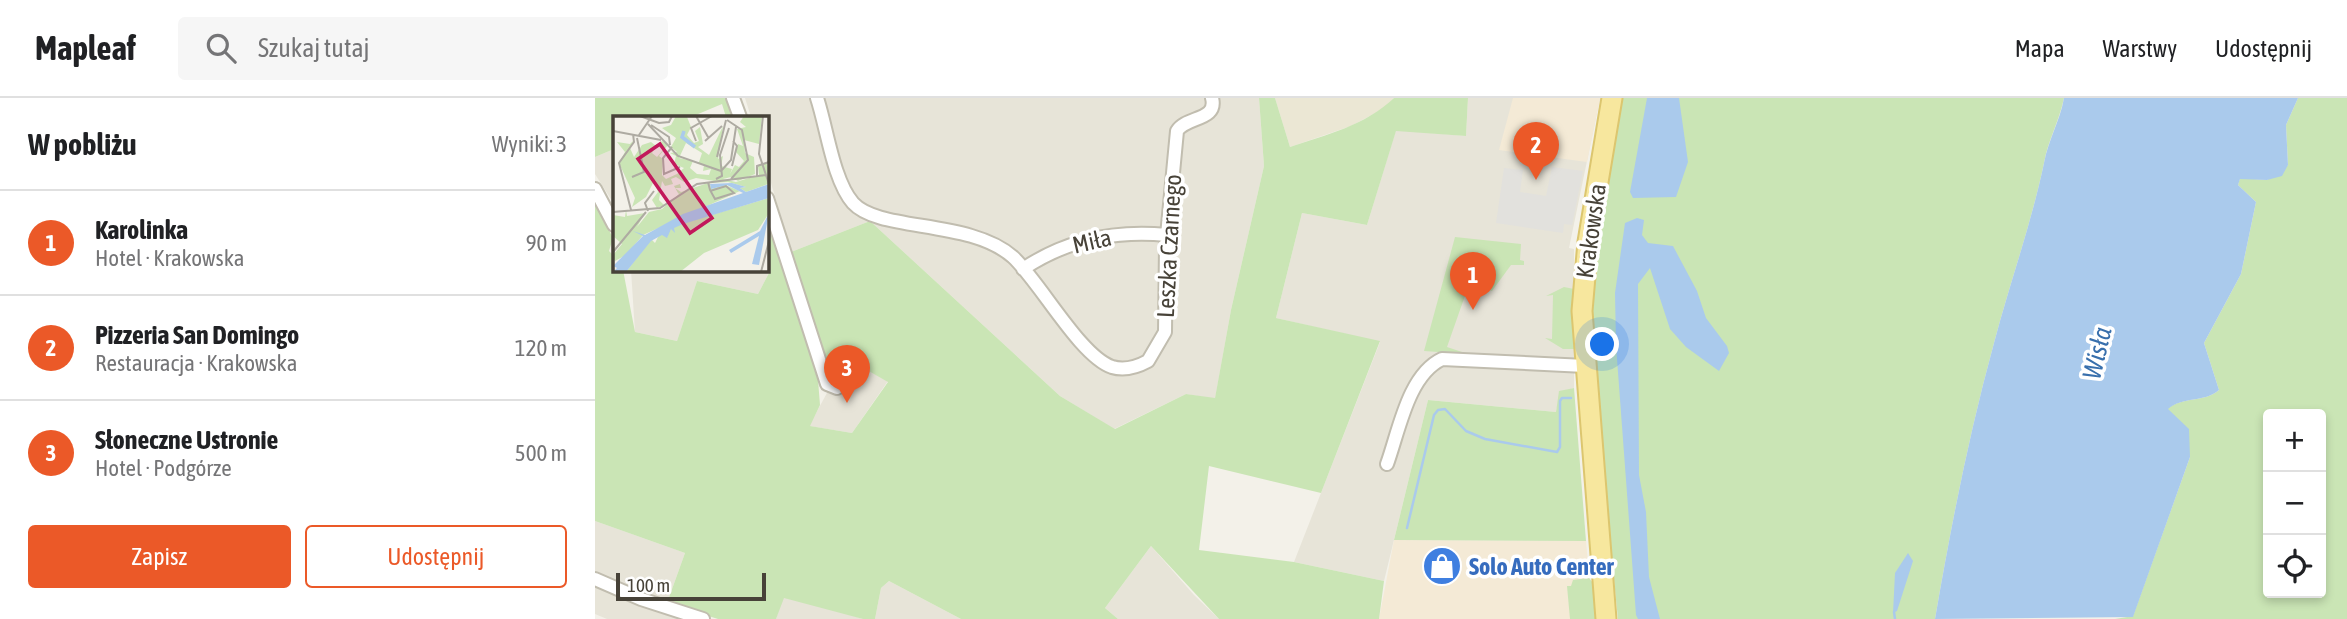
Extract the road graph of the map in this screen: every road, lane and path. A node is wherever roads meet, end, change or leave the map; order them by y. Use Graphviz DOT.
graph roads {
  1 [pos="733,98"];
  2 [pos="817,98"];
  3 [pos="1212,98"];
  4 [pos="1612,98"];
  5 [pos="740,116"];
  6 [pos="595,189"];
  7 [pos="768,201"];
  8 [pos="613,223"];
  9 [pos="1167,235"];
  10 [pos="1023,269"];
  11 [pos="1585,366"];
  12 [pos="837,388"];
  13 [pos="1387,464"];
  14 [pos="595,579"];
  15 [pos="703,619"];
  16 [pos="1606,619"];
  1 -- 5 [label="street"];
  2 -- 10 [label="street, Leszka Czarnego"];
  3 -- 9 [label="street, Leszka Czarnego"];
  4 -- 11 [label="main road, Krakowska"];
  6 -- 8 [label="street"];
  7 -- 12 [label="street"];
  9 -- 10 [label="street, Miła"];
  9 -- 10 [label="street, Leszka Czarnego"];
  11 -- 13 [label="street"];
  11 -- 16 [label="main road, Krakowska"];
  14 -- 15 [label="street"];
}
